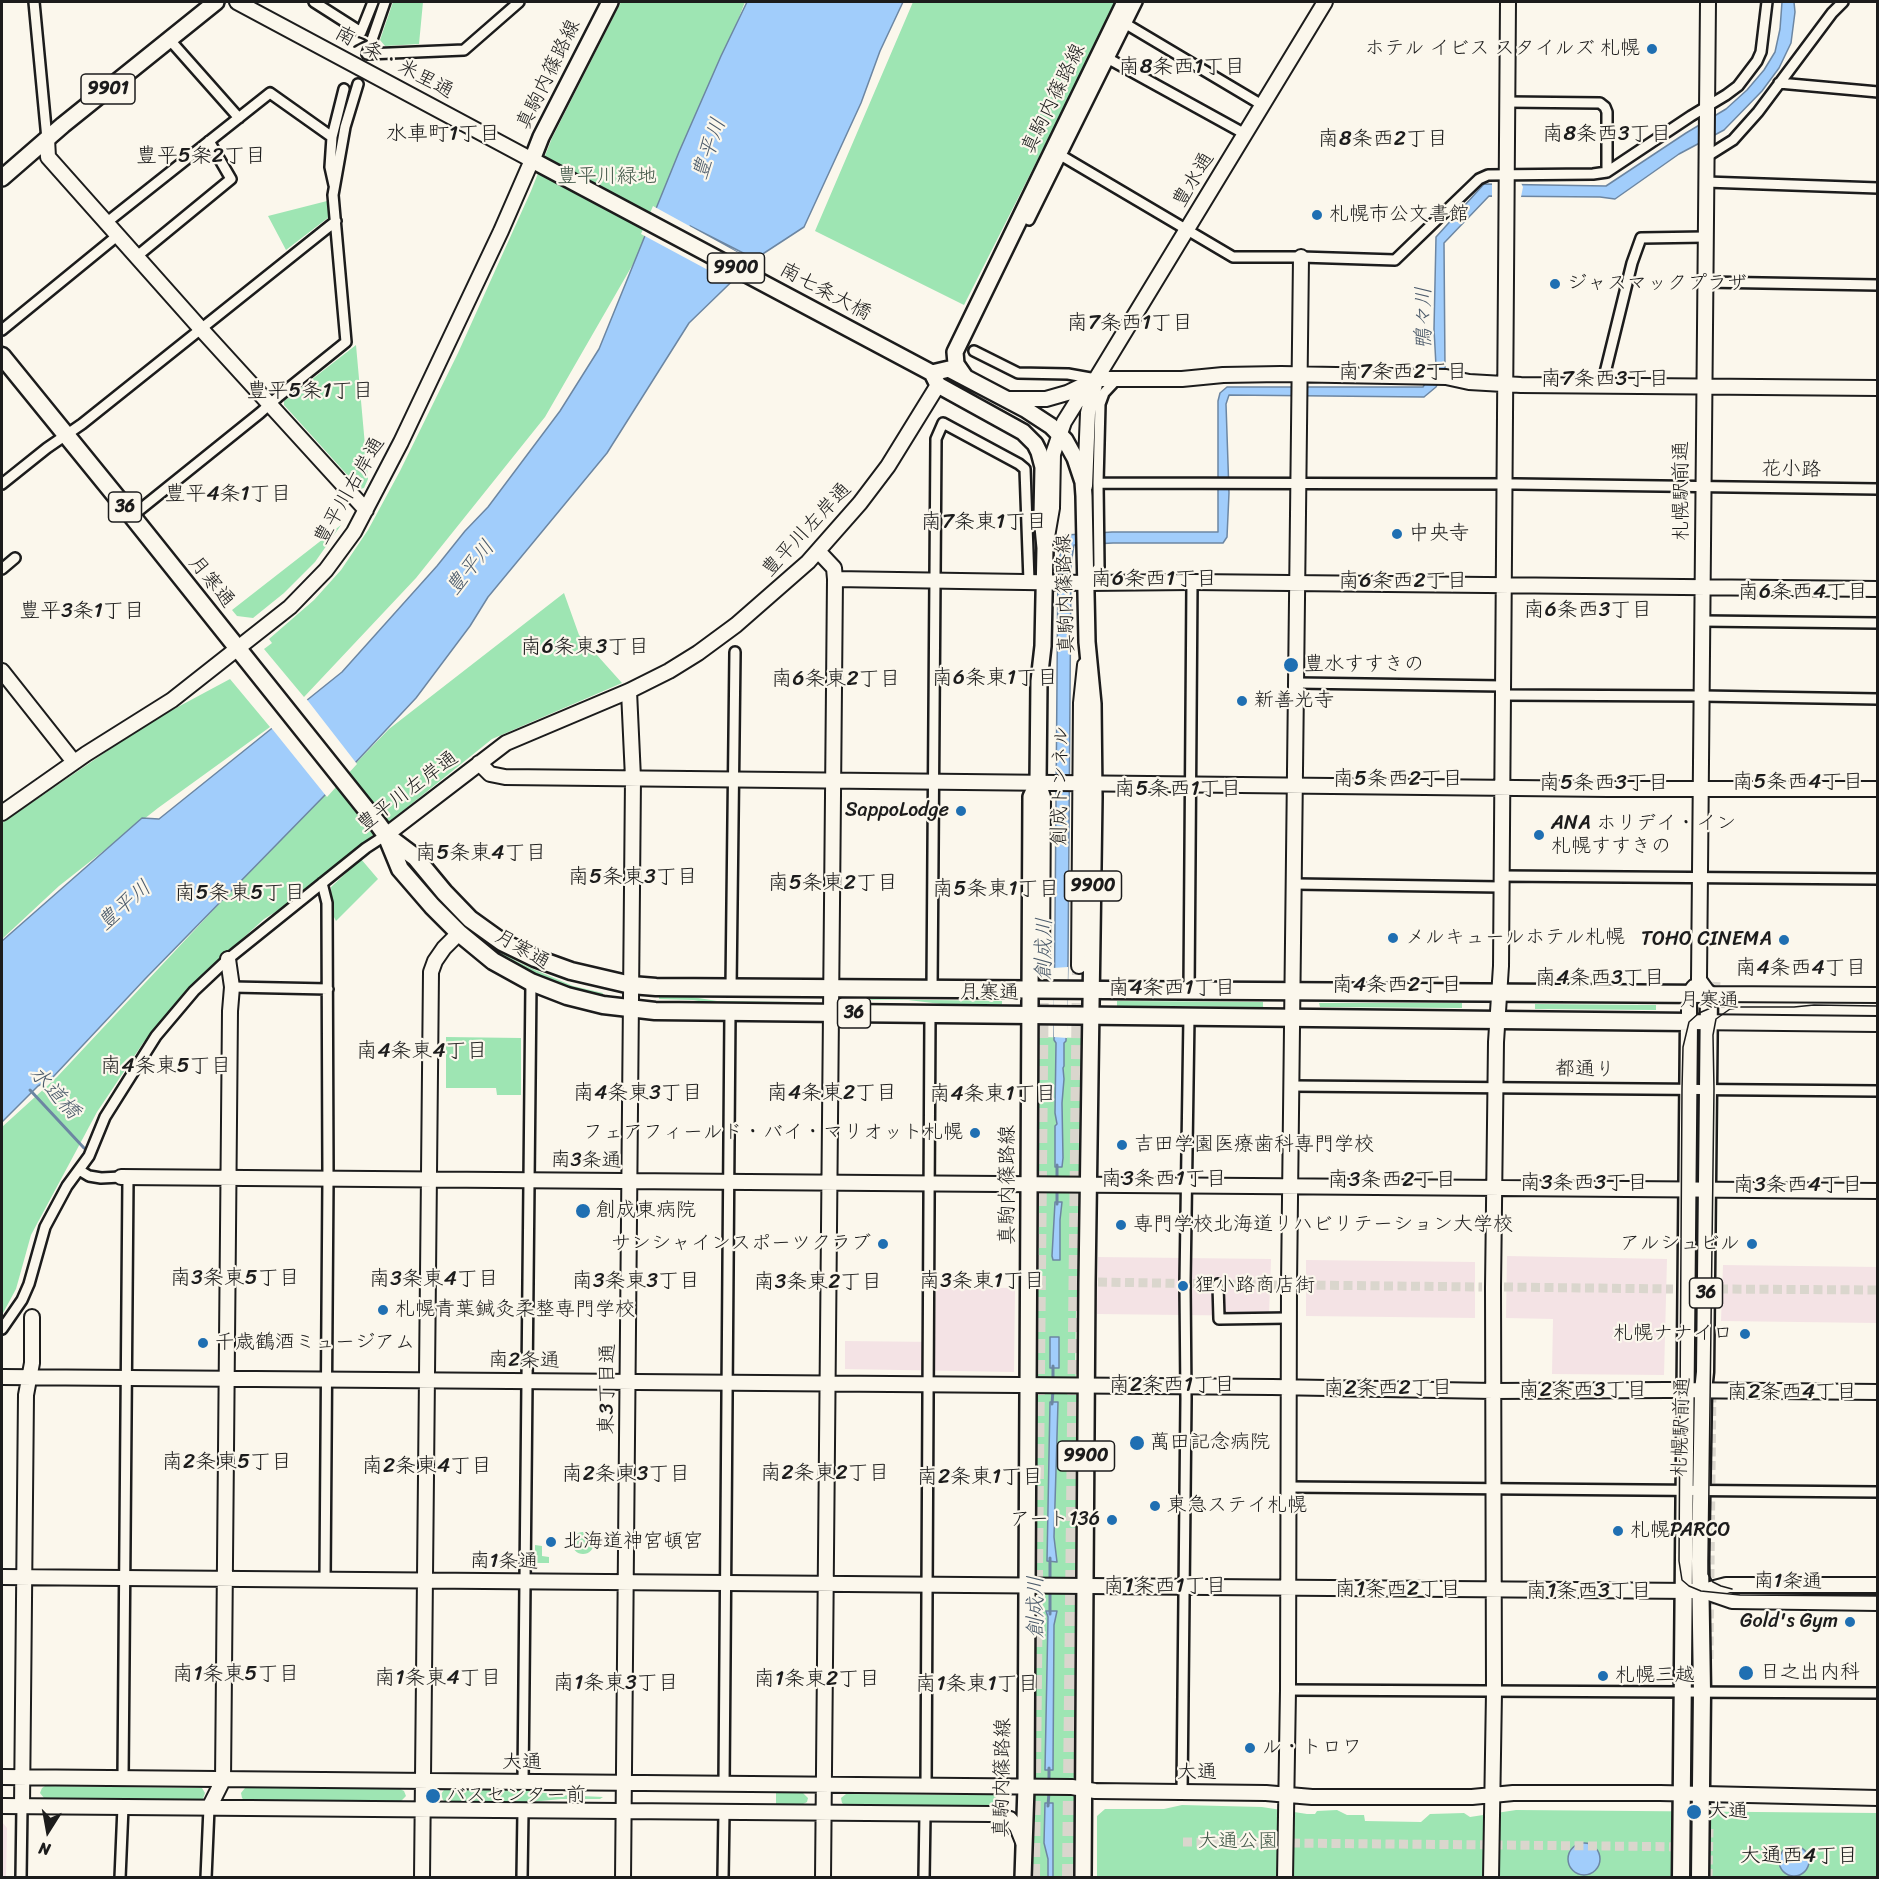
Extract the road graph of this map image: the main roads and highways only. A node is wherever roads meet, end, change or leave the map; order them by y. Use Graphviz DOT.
graph roads {
  1 [pos="216,2"];
  2 [pos="610,2"];
  3 [pos="1125,2"];
  4 [pos="536,162"];
  5 [pos="2,178"];
  6 [pos="2,356"];
  7 [pos="965,377"];
  8 [pos="935,379"];
  9 [pos="1067,782"];
  10 [pos="382,830"];
  11 [pos="1704,987"];
  12 [pos="1030,990"];
  13 [pos="1092,990"];
  14 [pos="1030,1015"];
  15 [pos="1091,1015"];
  16 [pos="1689,1022"];
  17 [pos="1693,1490"];
  18 [pos="1023,1878"];
  19 [pos="1083,1878"];
  20 [pos="1681,1878"];
  21 [pos="1700,1878"];
  1 -- 5 [label="main road, 9901"];
  2 -- 4 [label="main road, 真駒内篠路線"];
  3 -- 7 [label="main road, 真駒内篠路線"];
  4 -- 8 [label="main road, 南七条大橋 / 9900"];
  6 -- 10 [label="highway, 月寒通 / 36"];
  7 -- 8 [label="main road, 真駒内篠路線 / 9900"];
  7 -- 9 [label="main road, 真駒内篠路線 / 9900"];
  8 -- 9 [label="main road, 真駒内篠路線 / 9900"];
  9 -- 12 [label="main road, 真駒内篠路線 / 9900"];
  9 -- 13 [label="main road, 真駒内篠路線 / 9900"];
  10 -- 12 [label="highway, 月寒通 / 36"];
  10 -- 14 [label="highway, 月寒通 / 36"];
  11 -- 13 [label="highway, 月寒通 / 36"];
  11 -- 17 [label="highway, 札幌駅前通 / 36"];
  12 -- 13 [label="highway, 月寒通 / 36"];
  12 -- 14 [label="main road, 真駒内篠路線 / 9900"];
  13 -- 15 [label="main road, 真駒内篠路線 / 9900"];
  14 -- 15 [label="highway, 月寒通 / 36"];
  14 -- 18 [label="main road, 真駒内篠路線 / 9900"];
  15 -- 16 [label="highway, 月寒通 / 36"];
  15 -- 19 [label="main road, 真駒内篠路線 / 9900"];
  16 -- 17 [label="highway, 札幌駅前通 / 36"];
  17 -- 20 [label="highway, 札幌駅前通 / 36"];
  17 -- 21 [label="highway, 札幌駅前通 / 36"];
}
